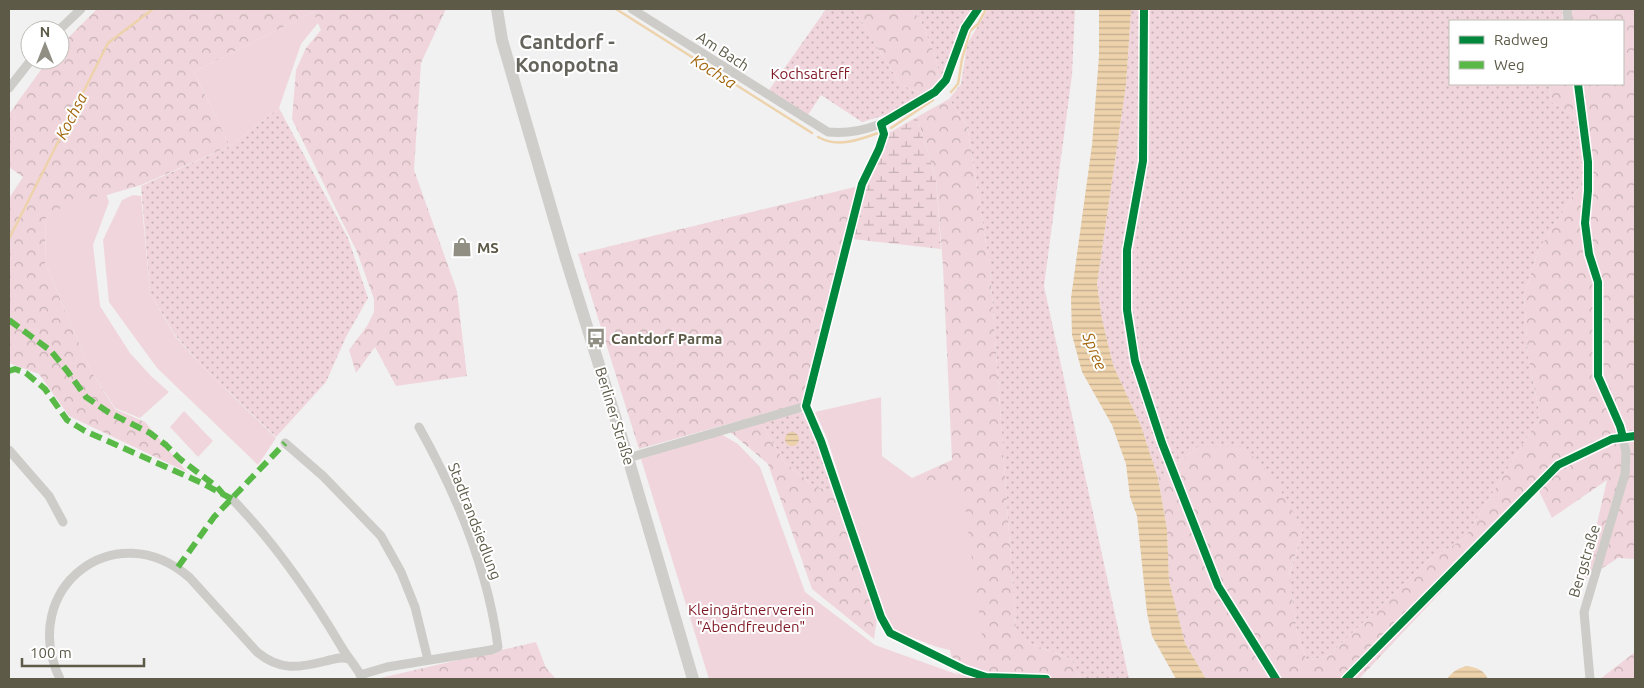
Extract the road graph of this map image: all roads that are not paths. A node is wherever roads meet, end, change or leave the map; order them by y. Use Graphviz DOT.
graph roads {
  1 [pos="80,9"];
  2 [pos="497,9"];
  3 [pos="632,9"];
  4 [pos="69,20"];
  5 [pos="23,70"];
  6 [pos="1578,85"];
  7 [pos="9,88"];
  8 [pos="935,92"];
  9 [pos="881,124"];
  10 [pos="806,406"];
  11 [pos="419,427"];
  12 [pos="285,443"];
  13 [pos="9,450"];
  14 [pos="628,458"];
  15 [pos="232,499"];
  16 [pos="63,522"];
  17 [pos="349,659"];
  18 [pos="428,660"];
  19 [pos="361,677"];
  20 [pos="60,679"];
  21 [pos="693,679"];
  22 [pos="1046,679"];
  23 [pos="1590,679"];
  1 -- 4 [label="street"];
  2 -- 14 [label="main road, Berliner Straße"];
  3 -- 9 [label="street, Am Bach"];
  5 -- 7 [label="street"];
  6 -- 23 [label="street, Bergstraße"];
  8 -- 9 [label="street, Am Bach"];
  9 -- 10 [label="street"];
  10 -- 14 [label="street"];
  10 -- 22 [label="street"];
  11 -- 18 [label="street, Stadtrandsiedlung"];
  12 -- 18 [label="street"];
  13 -- 16 [label="street"];
  14 -- 21 [label="main road, Berliner Straße"];
  15 -- 17 [label="street, Stadtrandsiedlung"];
  17 -- 19 [label="street, Stadtrandsiedlung"];
  17 -- 20 [label="street"];
  18 -- 19 [label="street, Stadtrandsiedlung"];
}
